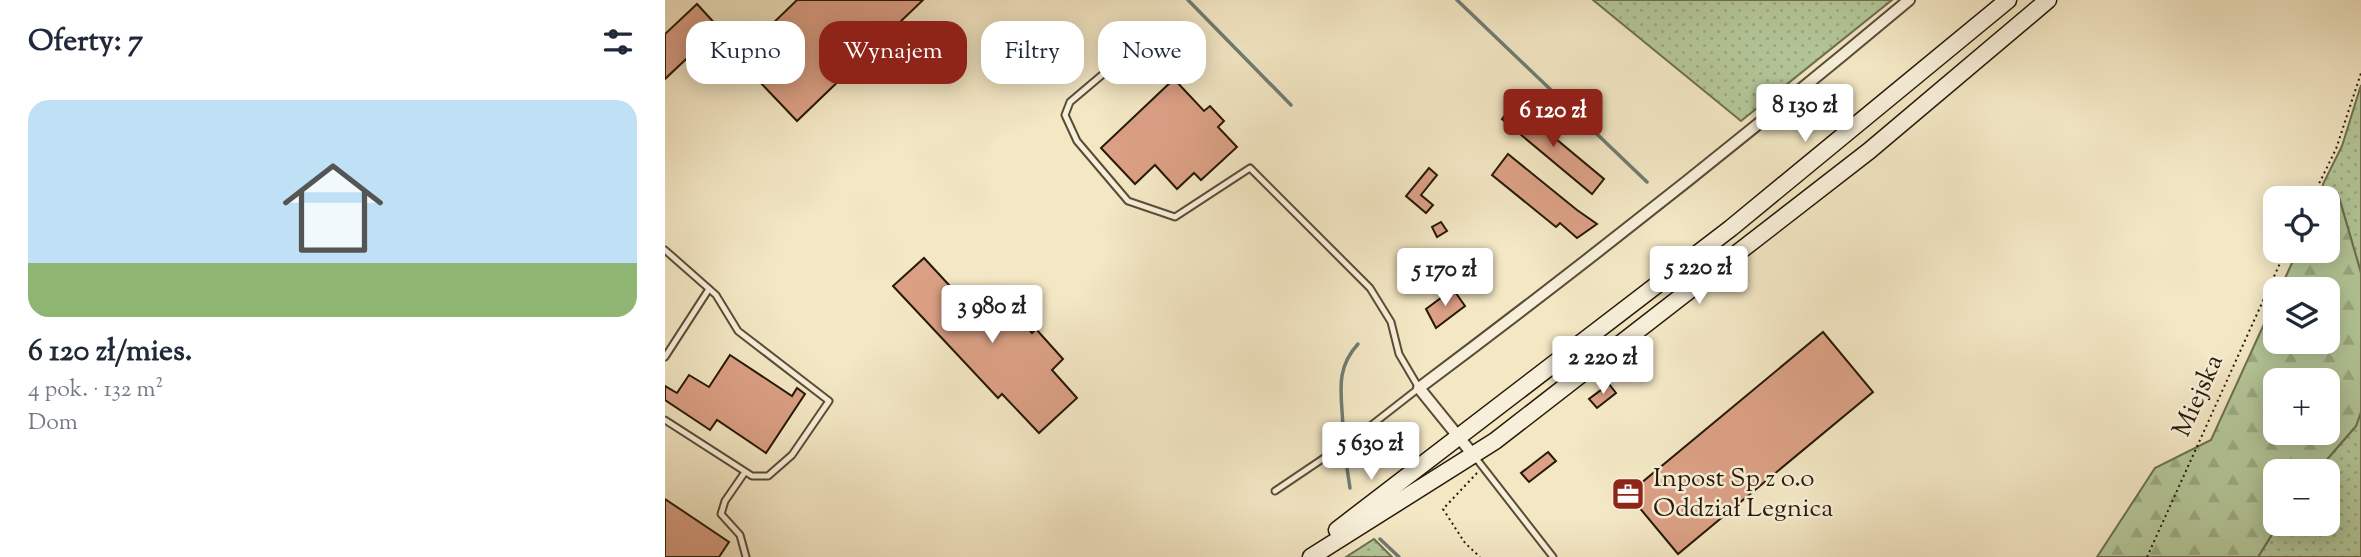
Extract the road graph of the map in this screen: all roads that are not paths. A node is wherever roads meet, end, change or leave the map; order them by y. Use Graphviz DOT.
graph roads {
  1 [pos="1909,0"];
  2 [pos="2008,0"];
  3 [pos="2048,0"];
  4 [pos="1098,78"];
  5 [pos="665,250"];
  6 [pos="709,289"];
  7 [pos="668,346"];
  8 [pos="665,357"];
  9 [pos="1419,388"];
  10 [pos="665,419"];
  11 [pos="1462,438"];
  12 [pos="1479,462"];
  13 [pos="745,472"];
  14 [pos="1275,491"];
  15 [pos="746,557"];
  16 [pos="1303,557"];
  17 [pos="1311,557"];
  18 [pos="1553,557"];
  1 -- 9 [label="street"];
  2 -- 11 [label="street"];
  3 -- 12 [label="street"];
  4 -- 9 [label="lane"];
  5 -- 6 [label="lane"];
  6 -- 7 [label="lane"];
  6 -- 13 [label="lane"];
  7 -- 8 [label="lane"];
  9 -- 11 [label="street"];
  9 -- 14 [label="lane"];
  10 -- 13 [label="lane"];
  11 -- 12 [label="street"];
  11 -- 16 [label="street"];
  12 -- 17 [label="street"];
  12 -- 18 [label="lane"];
  13 -- 15 [label="lane"];
}
